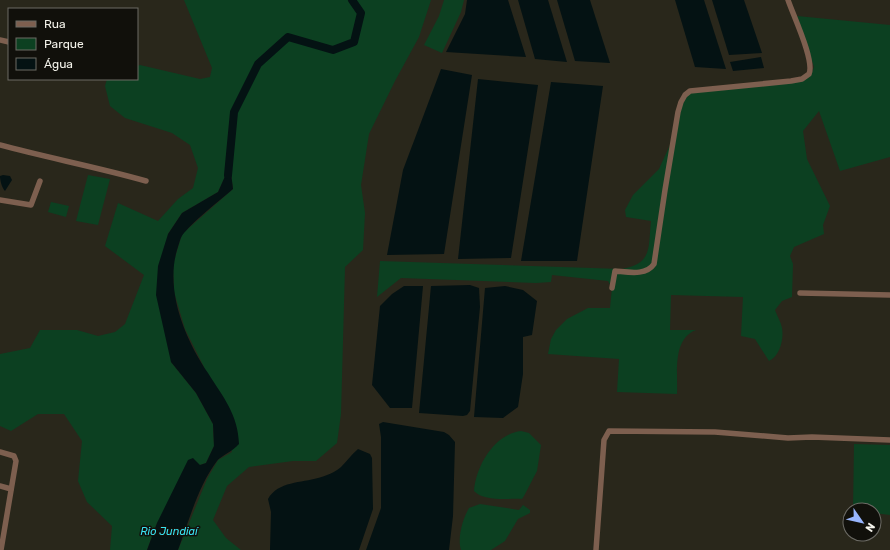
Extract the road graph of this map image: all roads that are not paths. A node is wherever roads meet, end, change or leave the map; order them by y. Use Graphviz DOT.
graph roads {
  1 [pos="788,0"];
  2 [pos="0,145"];
  3 [pos="40,181"];
  4 [pos="146,181"];
  5 [pos="0,200"];
  6 [pos="612,288"];
  7 [pos="800,293"];
  8 [pos="890,295"];
  9 [pos="890,440"];
  10 [pos="0,452"];
  11 [pos="0,486"];
  12 [pos="11,489"];
  13 [pos="3,522"];
  14 [pos="0,550"];
  15 [pos="596,550"];
  1 -- 6 [label="street"];
  2 -- 4 [label="street"];
  3 -- 5 [label="street"];
  7 -- 8 [label="street"];
  9 -- 15 [label="street"];
  10 -- 12 [label="street"];
  11 -- 12 [label="street"];
  12 -- 13 [label="street"];
  13 -- 14 [label="street"];
}
